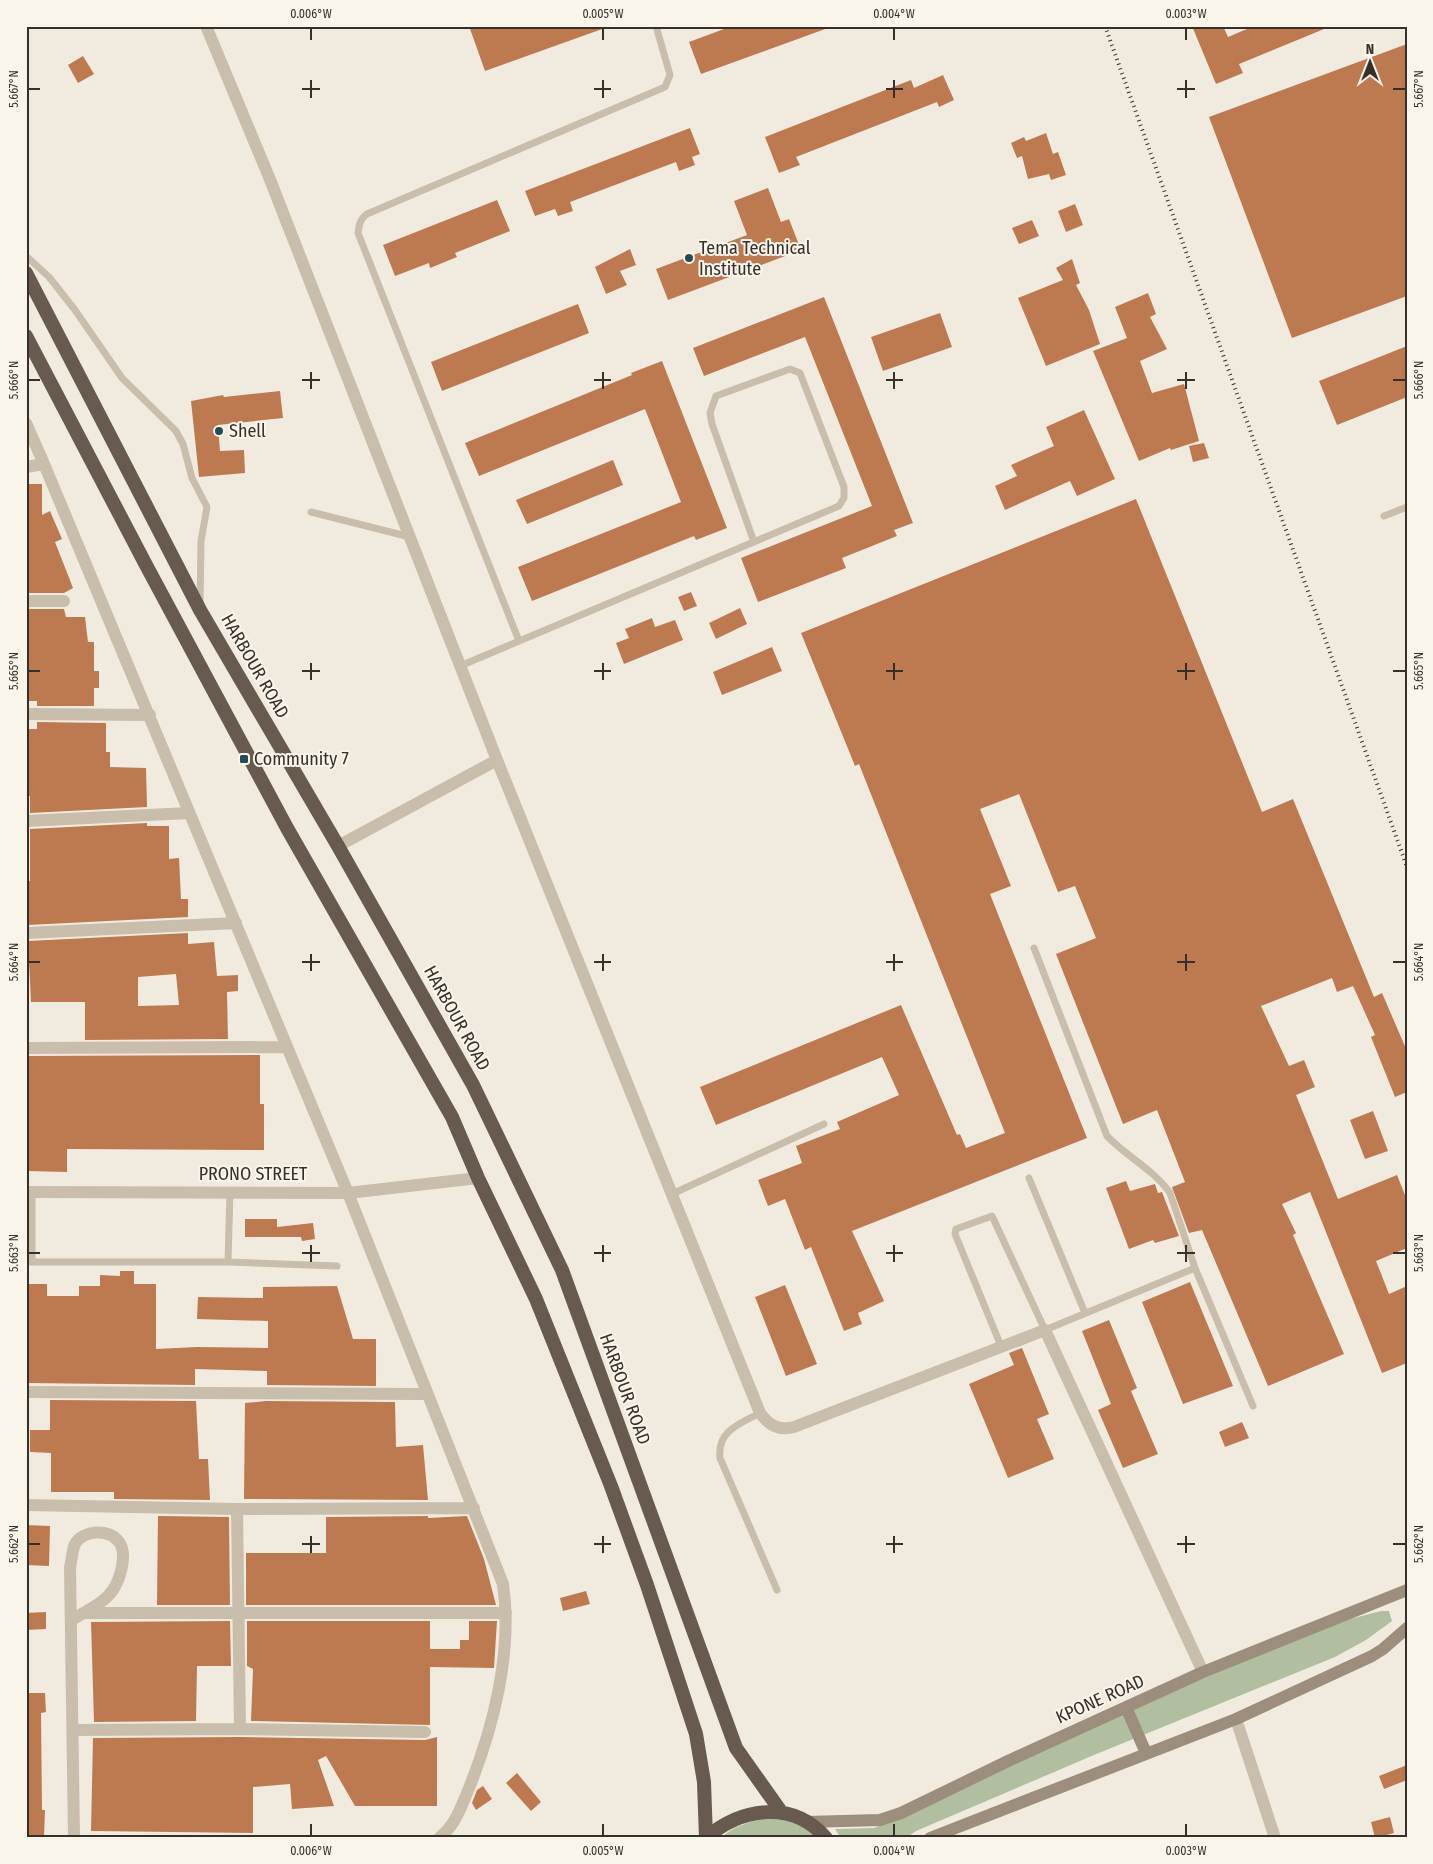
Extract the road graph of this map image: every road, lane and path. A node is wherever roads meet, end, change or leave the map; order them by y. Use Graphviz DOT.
graph roads {
  1 [pos="206,26"];
  2 [pos="656,26"];
  3 [pos="26,256"];
  4 [pos="26,273"];
  5 [pos="26,336"];
  6 [pos="26,424"];
  7 [pos="44,464"];
  8 [pos="26,467"];
  9 [pos="1407,507"];
  10 [pos="311,512"];
  11 [pos="1384,516"];
  12 [pos="410,537"];
  13 [pos="754,542"];
  14 [pos="26,601"];
  15 [pos="64,602"];
  16 [pos="200,610"];
  17 [pos="519,641"];
  18 [pos="460,666"];
  19 [pos="26,714"];
  20 [pos="150,715"];
  21 [pos="497,760"];
  22 [pos="189,813"];
  23 [pos="26,821"];
  24 [pos="338,846"];
  25 [pos="236,923"];
  26 [pos="26,933"];
  27 [pos="1034,948"];
  28 [pos="287,1047"];
  29 [pos="26,1048"];
  30 [pos="824,1124"];
  31 [pos="478,1178"];
  32 [pos="1029,1178"];
  33 [pos="230,1191"];
  34 [pos="29,1192"];
  35 [pos="348,1193"];
  36 [pos="672,1194"];
  37 [pos="29,1262"];
  38 [pos="228,1262"];
  39 [pos="336,1266"];
  40 [pos="1195,1268"];
  41 [pos="1085,1313"];
  42 [pos="1045,1330"];
  43 [pos="1001,1346"];
  44 [pos="26,1392"];
  45 [pos="427,1394"];
  46 [pos="1254,1406"];
  47 [pos="760,1413"];
  48 [pos="26,1505"];
  49 [pos="474,1508"];
  50 [pos="237,1509"];
  51 [pos="777,1590"];
  52 [pos="1407,1590"];
  53 [pos="83,1612"];
  54 [pos="238,1613"];
  55 [pos="506,1613"];
  56 [pos="72,1620"];
  57 [pos="1407,1628"];
  58 [pos="1203,1672"];
  59 [pos="1126,1707"];
  60 [pos="1236,1719"];
  61 [pos="240,1729"];
  62 [pos="73,1730"];
  63 [pos="425,1732"];
  64 [pos="1146,1753"];
  65 [pos="782,1813"];
  66 [pos="806,1822"];
  67 [pos="74,1838"];
  68 [pos="438,1838"];
  69 [pos="706,1838"];
  70 [pos="826,1838"];
  71 [pos="930,1838"];
  72 [pos="1276,1838"];
  1 -- 12 [label="street"];
  2 -- 17 [label="lane"];
  3 -- 16 [label="lane"];
  4 -- 16 [label="highway, HARBOUR ROAD"];
  5 -- 31 [label="highway"];
  6 -- 7 [label="street"];
  7 -- 8 [label="street"];
  7 -- 20 [label="street"];
  9 -- 11 [label="lane"];
  10 -- 12 [label="lane"];
  12 -- 18 [label="street"];
  13 -- 13 [label="lane"];
  13 -- 17 [label="lane"];
  14 -- 15 [label="street"];
  16 -- 24 [label="highway, HARBOUR ROAD"];
  17 -- 18 [label="lane"];
  18 -- 21 [label="street"];
  19 -- 20 [label="street"];
  20 -- 22 [label="street"];
  21 -- 24 [label="street"];
  21 -- 36 [label="street"];
  22 -- 23 [label="street"];
  22 -- 25 [label="street"];
  24 -- 65 [label="highway, HARBOUR ROAD"];
  25 -- 26 [label="street"];
  25 -- 28 [label="street"];
  27 -- 40 [label="lane"];
  28 -- 29 [label="street"];
  28 -- 35 [label="street"];
  30 -- 36 [label="lane"];
  31 -- 35 [label="street, PRONO STREET"];
  31 -- 69 [label="highway"];
  32 -- 41 [label="lane"];
  33 -- 34 [label="street, PRONO STREET"];
  33 -- 35 [label="street, PRONO STREET"];
  33 -- 38 [label="lane"];
  34 -- 37 [label="lane"];
  35 -- 45 [label="street"];
  36 -- 47 [label="street"];
  37 -- 38 [label="lane"];
  38 -- 39 [label="lane"];
  40 -- 41 [label="lane"];
  40 -- 46 [label="lane"];
  41 -- 42 [label="lane"];
  42 -- 43 [label="street"];
  42 -- 43 [label="lane"];
  42 -- 58 [label="street"];
  43 -- 47 [label="street"];
  44 -- 45 [label="street"];
  45 -- 49 [label="street"];
  47 -- 51 [label="lane"];
  48 -- 50 [label="street"];
  49 -- 50 [label="street"];
  49 -- 55 [label="street"];
  50 -- 54 [label="street"];
  52 -- 58 [label="main road, KPONE ROAD"];
  53 -- 54 [label="street"];
  53 -- 56 [label="street"];
  53 -- 56 [label="street"];
  54 -- 55 [label="street"];
  54 -- 61 [label="street"];
  55 -- 68 [label="street"];
  56 -- 62 [label="street"];
  57 -- 60 [label="main road"];
  58 -- 59 [label="main road, KPONE ROAD"];
  59 -- 64 [label="main road"];
  59 -- 66 [label="main road, KPONE ROAD"];
  60 -- 64 [label="main road"];
  60 -- 72 [label="street"];
  61 -- 62 [label="street"];
  61 -- 63 [label="street"];
  62 -- 67 [label="street"];
  64 -- 71 [label="main road"];
  65 -- 66 [label="highway"];
  65 -- 69 [label="highway"];
  66 -- 70 [label="highway"];
}
